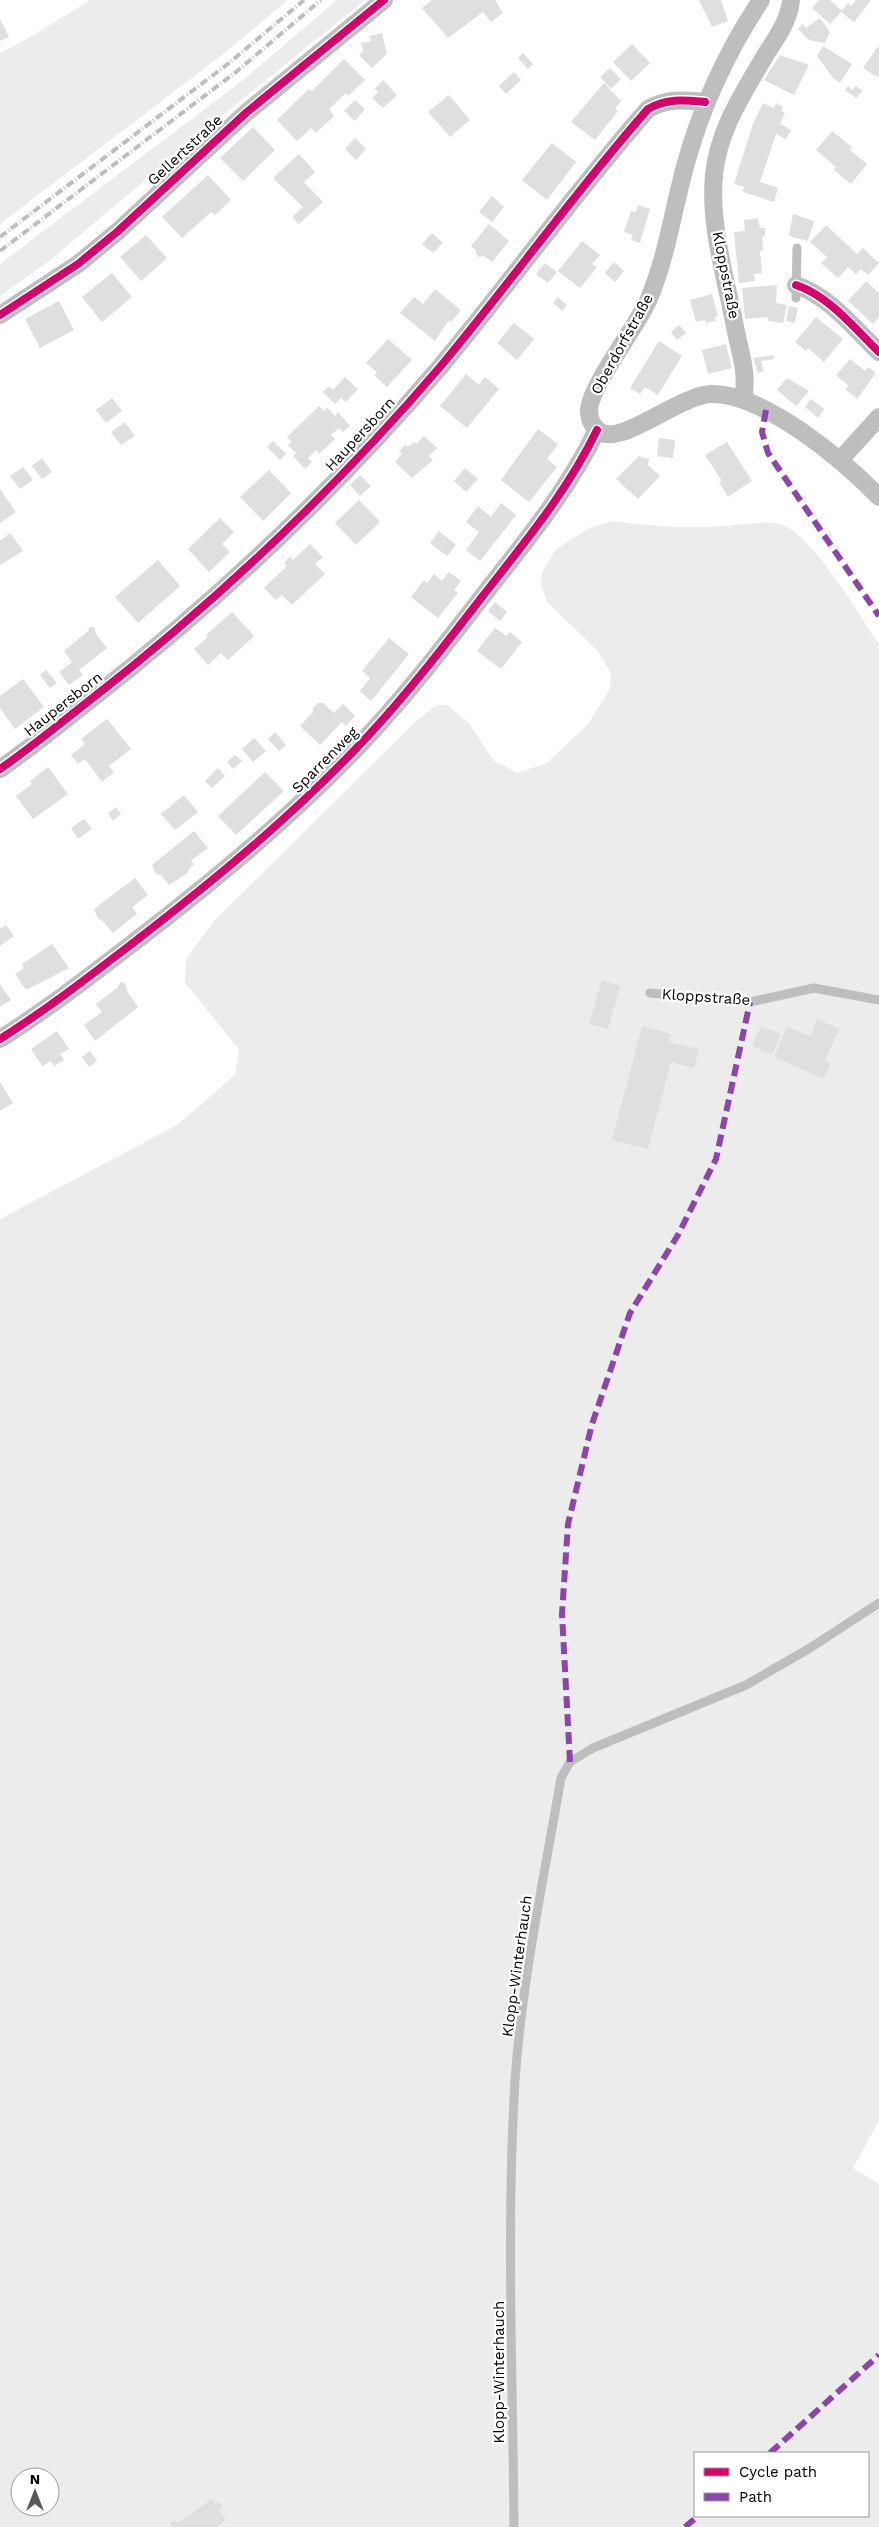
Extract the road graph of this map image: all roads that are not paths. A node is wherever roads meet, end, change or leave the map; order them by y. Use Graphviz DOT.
graph roads {
  1 [pos="384,0"];
  2 [pos="761,0"];
  3 [pos="791,0"];
  4 [pos="705,102"];
  5 [pos="796,248"];
  6 [pos="796,291"];
  7 [pos="0,315"];
  8 [pos="879,352"];
  9 [pos="743,399"];
  10 [pos="879,417"];
  11 [pos="597,430"];
  12 [pos="840,460"];
  13 [pos="879,497"];
  14 [pos="0,769"];
  15 [pos="650,993"];
  16 [pos="879,1000"];
  17 [pos="0,1039"];
  18 [pos="879,1602"];
  19 [pos="514,2527"];
  1 -- 7 [label="street, Gellertstraße"];
  2 -- 4 [label="street, Oberdorfstraße"];
  3 -- 9 [label="street, Kloppstraße"];
  4 -- 11 [label="street, Oberdorfstraße"];
  4 -- 14 [label="street, Haupersborn"];
  5 -- 6 [label="lane"];
  6 -- 8 [label="street"];
  9 -- 11 [label="street"];
  9 -- 12 [label="street"];
  10 -- 12 [label="street"];
  11 -- 17 [label="street, Sparrenweg"];
  12 -- 13 [label="street"];
  15 -- 16 [label="lane, Kloppstraße"];
  18 -- 19 [label="lane, Klopp-Winterhauch"];
}
